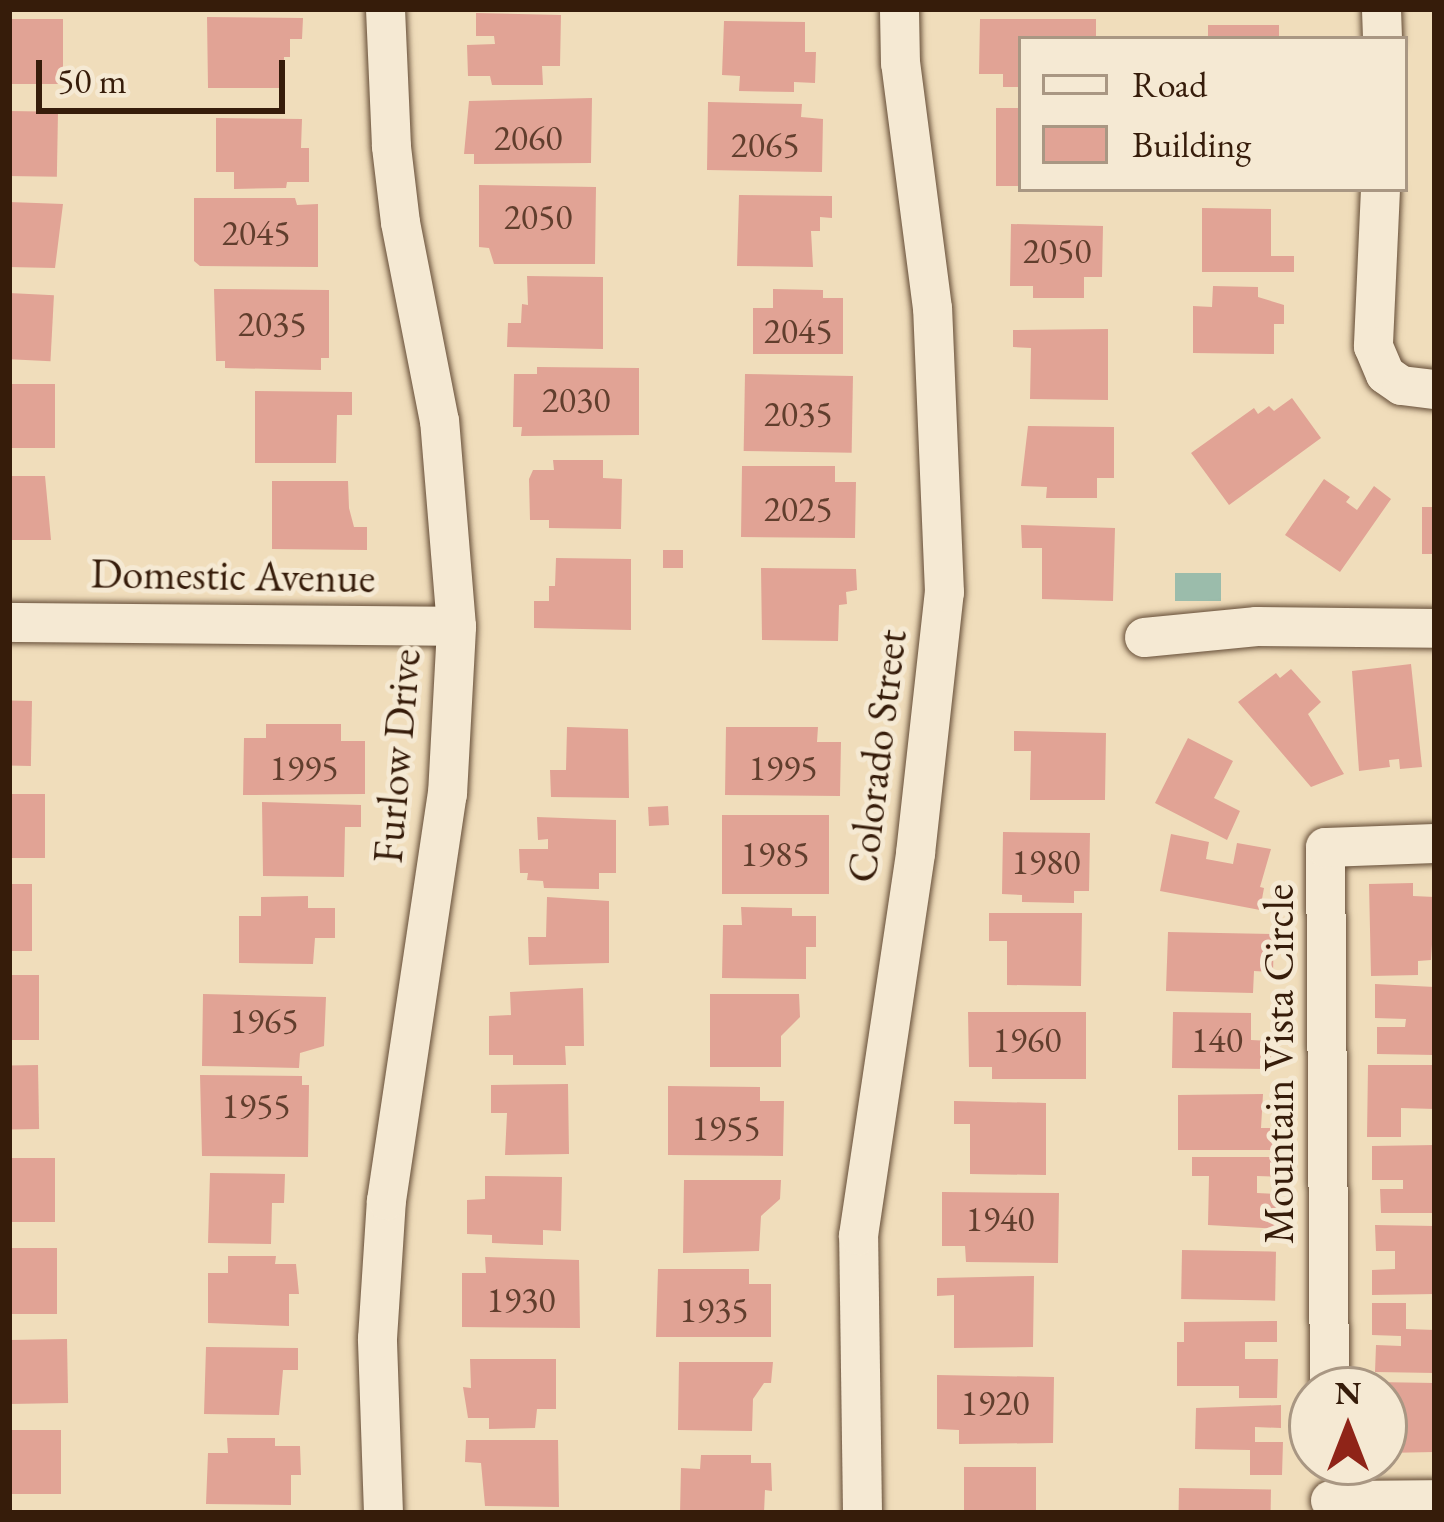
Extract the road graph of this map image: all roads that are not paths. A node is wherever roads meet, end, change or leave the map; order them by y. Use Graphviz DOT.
graph roads {
  1 [pos="386,9"];
  2 [pos="899,9"];
  3 [pos="1380,192"];
  4 [pos="1435,389"];
  5 [pos="9,622"];
  6 [pos="456,626"];
  7 [pos="1435,628"];
  8 [pos="1144,637"];
  9 [pos="1435,844"];
  10 [pos="1329,1366"];
  11 [pos="1328,1492"];
  12 [pos="1435,1499"];
  13 [pos="383,1513"];
  14 [pos="862,1513"];
  1 -- 6 [label="street, Furlow Drive"];
  2 -- 14 [label="street, Colorado Street"];
  3 -- 4 [label="street"];
  5 -- 6 [label="street, Domestic Avenue"];
  6 -- 13 [label="street, Furlow Drive"];
  7 -- 8 [label="street"];
  9 -- 10 [label="street, Mountain Vista Circle"];
  11 -- 12 [label="street"];
}
